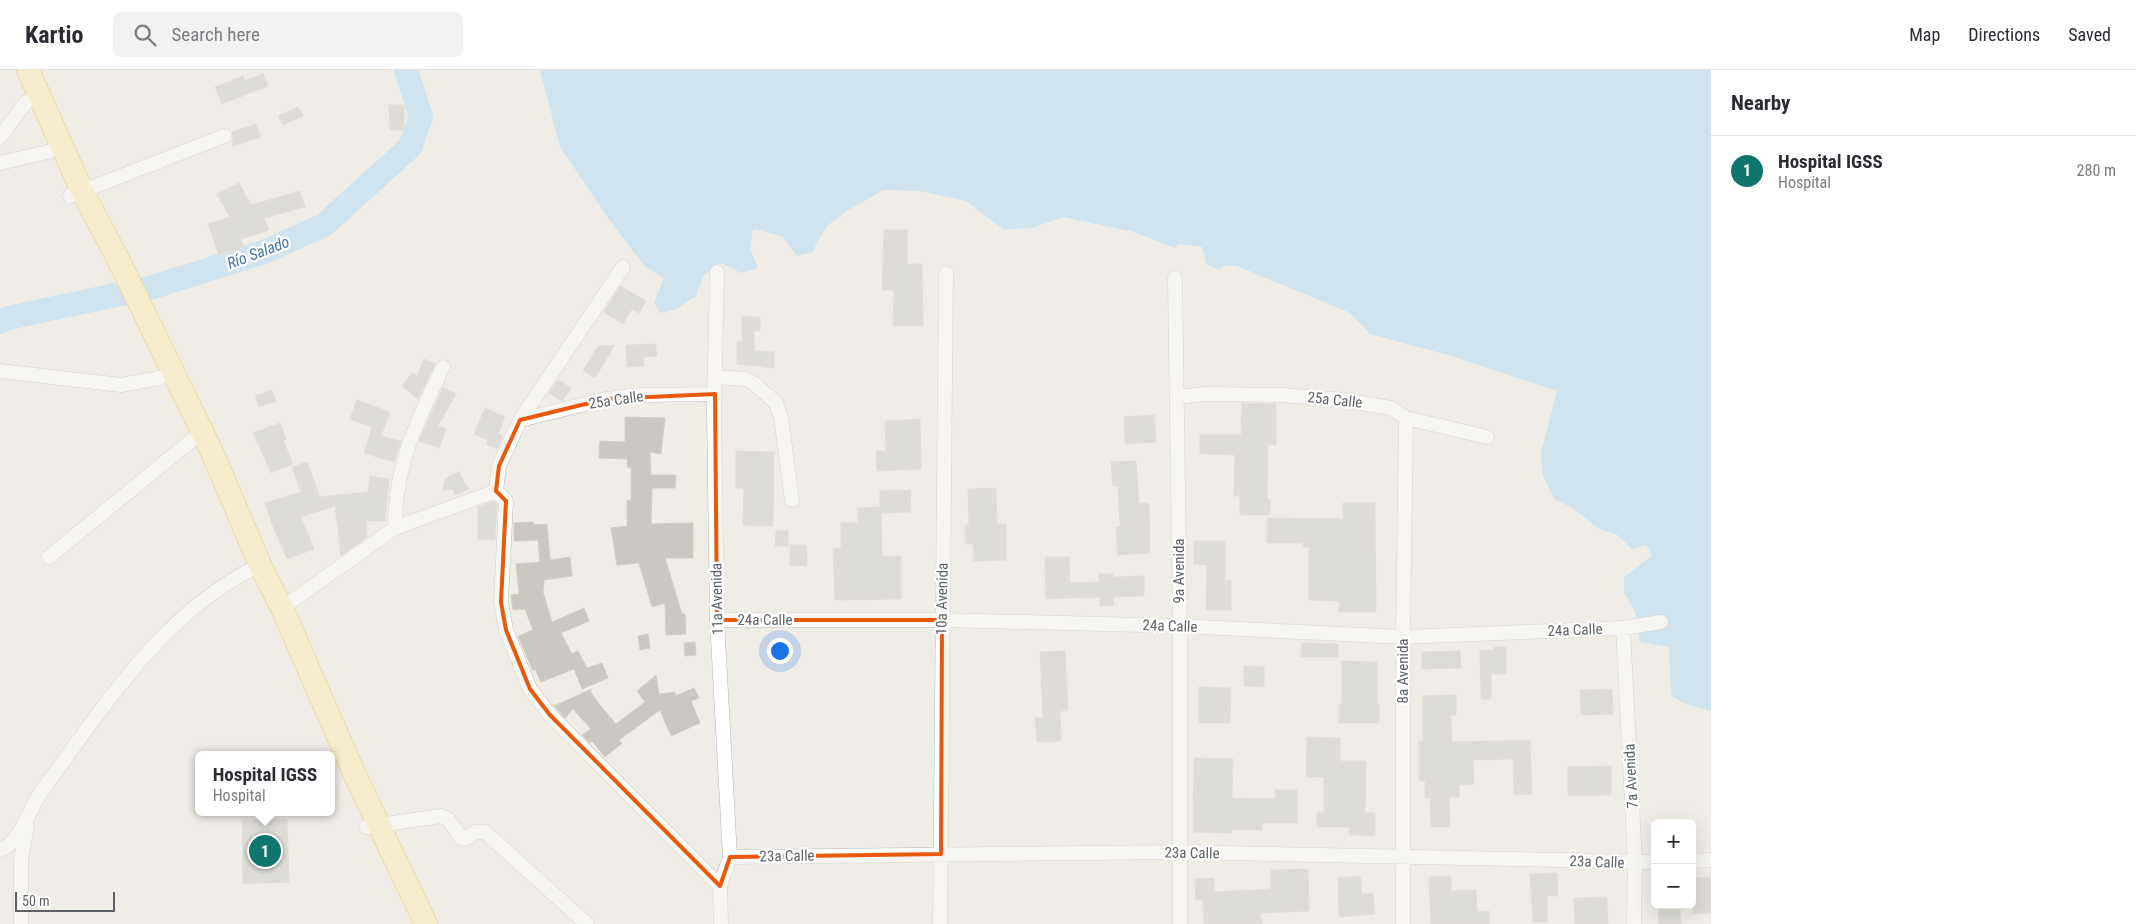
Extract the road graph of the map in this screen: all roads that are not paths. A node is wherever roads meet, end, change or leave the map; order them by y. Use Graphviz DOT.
graph roads {
  1 [pos="14,70"];
  2 [pos="28,70"];
  3 [pos="26,102"];
  4 [pos="224,136"];
  5 [pos="0,137"];
  6 [pos="54,149"];
  7 [pos="0,163"];
  8 [pos="76,194"];
  9 [pos="624,268"];
  10 [pos="717,272"];
  11 [pos="946,273"];
  12 [pos="1175,278"];
  13 [pos="128,297"];
  14 [pos="443,367"];
  15 [pos="0,370"];
  16 [pos="715,377"];
  17 [pos="160,378"];
  18 [pos="715,394"];
  19 [pos="1178,397"];
  20 [pos="1406,418"];
  21 [pos="520,420"];
  22 [pos="1487,437"];
  23 [pos="192,440"];
  24 [pos="496,491"];
  25 [pos="792,500"];
  26 [pos="395,528"];
  27 [pos="49,557"];
  28 [pos="253,568"];
  29 [pos="282,608"];
  30 [pos="717,620"];
  31 [pos="942,620"];
  32 [pos="1661,622"];
  33 [pos="1180,626"];
  34 [pos="1623,628"];
  35 [pos="1403,637"];
  36 [pos="32,808"];
  37 [pos="373,825"];
  38 [pos="0,850"];
  39 [pos="1180,852"];
  40 [pos="941,854"];
  41 [pos="1404,856"];
  42 [pos="730,857"];
  43 [pos="1711,860"];
  44 [pos="1696,861"];
  45 [pos="1651,862"];
  46 [pos="1635,863"];
  47 [pos="720,886"];
  48 [pos="21,924"];
  49 [pos="412,924"];
  50 [pos="426,924"];
  51 [pos="587,924"];
  52 [pos="721,924"];
  53 [pos="940,924"];
  54 [pos="1180,924"];
  55 [pos="1403,924"];
  56 [pos="1634,924"];
  1 -- 3 [label="main road"];
  2 -- 6 [label="main road"];
  3 -- 5 [label="street"];
  3 -- 6 [label="main road"];
  4 -- 8 [label="street"];
  6 -- 7 [label="street"];
  6 -- 8 [label="main road"];
  8 -- 13 [label="main road"];
  9 -- 21 [label="street"];
  10 -- 16 [label="street, 11a Avenida"];
  11 -- 31 [label="street, 10a Avenida"];
  12 -- 19 [label="street, 9a Avenida"];
  13 -- 17 [label="main road"];
  13 -- 28 [label="main road"];
  14 -- 26 [label="street"];
  15 -- 17 [label="street"];
  16 -- 18 [label="street, 11a Avenida"];
  16 -- 25 [label="street"];
  17 -- 23 [label="main road"];
  18 -- 21 [label="street, 25a Calle"];
  18 -- 30 [label="street, 11a Avenida"];
  19 -- 20 [label="street, 25a Calle"];
  19 -- 33 [label="street, 9a Avenida"];
  20 -- 22 [label="street, 25a Calle"];
  20 -- 35 [label="street, 8a Avenida"];
  21 -- 24 [label="street"];
  23 -- 27 [label="street"];
  23 -- 28 [label="main road"];
  24 -- 26 [label="street"];
  24 -- 47 [label="street"];
  26 -- 29 [label="street"];
  28 -- 29 [label="main road"];
  28 -- 36 [label="street"];
  28 -- 37 [label="main road"];
  29 -- 37 [label="main road"];
  30 -- 31 [label="street, 24a Calle"];
  30 -- 42 [label="street, 11a Avenida"];
  31 -- 33 [label="street, 24a Calle"];
  31 -- 40 [label="street, 10a Avenida"];
  32 -- 34 [label="street, 24a Calle"];
  33 -- 35 [label="street, 24a Calle"];
  33 -- 39 [label="street, 9a Avenida"];
  34 -- 35 [label="street, 24a Calle"];
  34 -- 46 [label="street, 7a Avenida"];
  35 -- 41 [label="street, 8a Avenida"];
  36 -- 38 [label="street"];
  36 -- 48 [label="street"];
  37 -- 49 [label="main road"];
  37 -- 50 [label="main road"];
  37 -- 51 [label="street"];
  39 -- 40 [label="street, 23a Calle"];
  39 -- 41 [label="street, 23a Calle"];
  39 -- 54 [label="street, 9a Avenida"];
  40 -- 42 [label="street, 23a Calle"];
  40 -- 53 [label="street, 10a Avenida"];
  41 -- 46 [label="street, 23a Calle"];
  41 -- 55 [label="street, 8a Avenida"];
  42 -- 47 [label="street, 11a Avenida"];
  43 -- 44 [label="street"];
  45 -- 46 [label="street, 23a Calle"];
  46 -- 56 [label="street, 7a Avenida"];
  47 -- 52 [label="street, 11a Avenida"];
}
